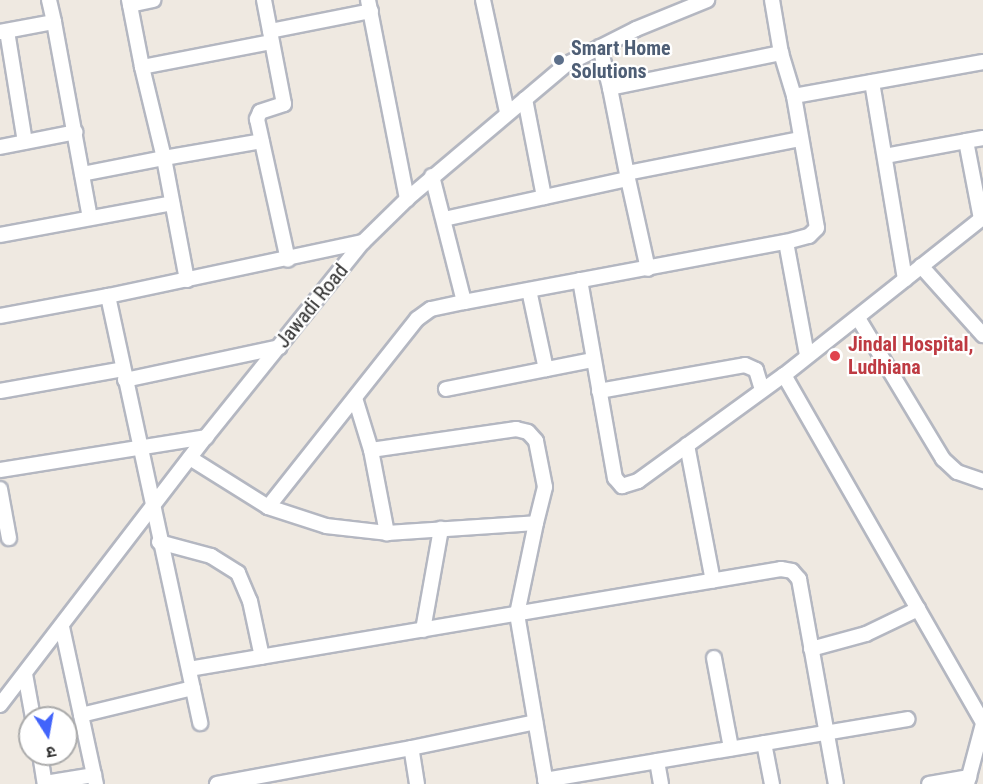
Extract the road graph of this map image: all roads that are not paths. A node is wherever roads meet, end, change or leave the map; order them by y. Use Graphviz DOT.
graph roads {
  1 [pos="49,0"];
  2 [pos="153,0"];
  3 [pos="264,0"];
  4 [pos="483,0"];
  5 [pos="707,0"];
  6 [pos="772,0"];
  7 [pos="129,3"];
  8 [pos="370,6"];
  9 [pos="54,22"];
  10 [pos="3,32"];
  11 [pos="271,37"];
  12 [pos="600,47"];
  13 [pos="781,53"];
  14 [pos="983,62"];
  15 [pos="142,67"];
  16 [pos="872,82"];
  17 [pos="610,87"];
  18 [pos="794,96"];
  19 [pos="525,99"];
  20 [pos="507,112"];
  21 [pos="76,132"];
  22 [pos="983,138"];
  23 [pos="801,139"];
  24 [pos="262,141"];
  25 [pos="966,141"];
  26 [pos="25,142"];
  27 [pos="0,147"];
  28 [pos="885,156"];
  29 [pos="164,158"];
  30 [pos="82,174"];
  31 [pos="432,176"];
  32 [pos="628,176"];
  33 [pos="544,197"];
  34 [pos="407,199"];
  35 [pos="172,203"];
  36 [pos="90,218"];
  37 [pos="444,219"];
  38 [pos="982,219"];
  39 [pos="0,235"];
  40 [pos="363,242"];
  41 [pos="786,242"];
  42 [pos="288,260"];
  43 [pos="921,266"];
  44 [pos="648,269"];
  45 [pos="905,279"];
  46 [pos="188,280"];
  47 [pos="580,280"];
  48 [pos="529,290"];
  49 [pos="108,296"];
  50 [pos="464,302"];
  51 [pos="0,316"];
  52 [pos="858,318"];
  53 [pos="983,335"];
  54 [pos="280,347"];
  55 [pos="807,355"];
  56 [pos="593,360"];
  57 [pos="546,369"];
  58 [pos="124,374"];
  59 [pos="784,375"];
  60 [pos="446,389"];
  61 [pos="762,390"];
  62 [pos="0,391"];
  63 [pos="599,391"];
  64 [pos="355,398"];
  65 [pos="206,438"];
  66 [pos="687,445"];
  67 [pos="139,448"];
  68 [pos="371,450"];
  69 [pos="190,458"];
  70 [pos="0,470"];
  71 [pos="983,481"];
  72 [pos="0,489"];
  73 [pos="268,507"];
  74 [pos="151,509"];
  75 [pos="536,523"];
  76 [pos="441,529"];
  77 [pos="387,533"];
  78 [pos="9,538"];
  79 [pos="159,542"];
  80 [pos="713,581"];
  81 [pos="918,609"];
  82 [pos="517,614"];
  83 [pos="62,627"];
  84 [pos="423,630"];
  85 [pos="811,649"];
  86 [pos="262,657"];
  87 [pos="714,658"];
  88 [pos="189,669"];
  89 [pos="26,675"];
  90 [pos="192,688"];
  91 [pos="0,705"];
  92 [pos="31,706"];
  93 [pos="81,715"];
  94 [pos="907,719"];
  95 [pos="536,722"];
  96 [pos="200,723"];
  97 [pos="983,723"];
  98 [pos="827,733"];
  99 [pos="764,743"];
  100 [pos="411,748"];
  101 [pos="731,748"];
  102 [pos="657,761"];
  103 [pos="42,766"];
  104 [pos="95,779"];
  105 [pos="968,780"];
  106 [pos="546,782"];
  107 [pos="45,783"];
  108 [pos="217,784"];
  109 [pos="417,784"];
  110 [pos="661,784"];
  111 [pos="772,784"];
  112 [pos="836,784"];
  113 [pos="929,784"];
  1 -- 9 [label="street"];
  2 -- 7 [label="street"];
  3 -- 11 [label="street"];
  4 -- 20 [label="street"];
  5 -- 12 [label="street, Jawadi Road"];
  6 -- 13 [label="street"];
  7 -- 15 [label="street"];
  8 -- 11 [label="street"];
  8 -- 34 [label="street"];
  9 -- 10 [label="street"];
  9 -- 21 [label="street"];
  10 -- 26 [label="street"];
  11 -- 15 [label="street"];
  11 -- 24 [label="street"];
  12 -- 17 [label="street"];
  12 -- 19 [label="street, Jawadi Road"];
  13 -- 17 [label="street"];
  13 -- 18 [label="street"];
  14 -- 16 [label="street"];
  15 -- 29 [label="street"];
  16 -- 18 [label="street"];
  16 -- 28 [label="street"];
  17 -- 32 [label="street"];
  18 -- 23 [label="street"];
  19 -- 20 [label="street, Jawadi Road"];
  19 -- 33 [label="street"];
  20 -- 31 [label="street, Jawadi Road"];
  21 -- 26 [label="street"];
  21 -- 30 [label="street"];
  22 -- 25 [label="street"];
  23 -- 32 [label="street"];
  23 -- 41 [label="street"];
  24 -- 29 [label="street"];
  24 -- 42 [label="street"];
  25 -- 28 [label="street"];
  25 -- 38 [label="street"];
  26 -- 27 [label="street"];
  28 -- 45 [label="street"];
  29 -- 30 [label="street"];
  29 -- 35 [label="street"];
  30 -- 36 [label="street"];
  31 -- 34 [label="street, Jawadi Road"];
  31 -- 37 [label="street"];
  32 -- 33 [label="street"];
  32 -- 44 [label="street"];
  33 -- 37 [label="street"];
  34 -- 40 [label="street, Jawadi Road"];
  35 -- 36 [label="street"];
  35 -- 46 [label="street"];
  36 -- 39 [label="street"];
  37 -- 50 [label="street"];
  38 -- 43 [label="street"];
  40 -- 42 [label="street"];
  40 -- 54 [label="street, Jawadi Road"];
  41 -- 44 [label="street"];
  41 -- 55 [label="street"];
  42 -- 46 [label="street"];
  43 -- 45 [label="street"];
  43 -- 53 [label="street"];
  44 -- 47 [label="street"];
  45 -- 52 [label="street"];
  46 -- 49 [label="street"];
  47 -- 48 [label="street"];
  47 -- 56 [label="street"];
  48 -- 50 [label="street"];
  48 -- 57 [label="street"];
  49 -- 51 [label="street"];
  49 -- 58 [label="street"];
  50 -- 64 [label="street"];
  52 -- 55 [label="street"];
  52 -- 71 [label="street"];
  54 -- 58 [label="street"];
  54 -- 65 [label="street, Jawadi Road"];
  55 -- 59 [label="street"];
  56 -- 57 [label="street"];
  56 -- 63 [label="street"];
  57 -- 60 [label="street"];
  58 -- 62 [label="street"];
  58 -- 67 [label="street"];
  59 -- 61 [label="street"];
  59 -- 81 [label="street"];
  61 -- 63 [label="street"];
  61 -- 66 [label="street"];
  63 -- 66 [label="street"];
  64 -- 68 [label="street"];
  64 -- 73 [label="street"];
  65 -- 67 [label="street"];
  65 -- 69 [label="street, Jawadi Road"];
  66 -- 80 [label="street"];
  67 -- 70 [label="street"];
  67 -- 74 [label="street"];
  68 -- 75 [label="street"];
  68 -- 77 [label="street"];
  69 -- 73 [label="street"];
  69 -- 74 [label="street, Jawadi Road"];
  72 -- 78 [label="street"];
  73 -- 77 [label="street"];
  74 -- 79 [label="street"];
  74 -- 83 [label="street, Jawadi Road"];
  75 -- 76 [label="street"];
  75 -- 82 [label="street"];
  76 -- 77 [label="street"];
  76 -- 84 [label="street"];
  79 -- 86 [label="street"];
  79 -- 88 [label="street"];
  80 -- 82 [label="street"];
  80 -- 85 [label="street"];
  81 -- 85 [label="street"];
  81 -- 97 [label="street"];
  82 -- 84 [label="street"];
  82 -- 95 [label="street"];
  83 -- 89 [label="street, Jawadi Road"];
  83 -- 93 [label="street"];
  84 -- 86 [label="street"];
  85 -- 98 [label="street"];
  86 -- 88 [label="street"];
  87 -- 101 [label="street"];
  88 -- 90 [label="street"];
  89 -- 91 [label="street, Jawadi Road"];
  89 -- 92 [label="street"];
  90 -- 93 [label="street"];
  90 -- 96 [label="street"];
  93 -- 104 [label="street"];
  94 -- 98 [label="street"];
  95 -- 100 [label="street"];
  95 -- 106 [label="street"];
  97 -- 105 [label="street"];
  98 -- 99 [label="street"];
  98 -- 112 [label="street"];
  99 -- 101 [label="street"];
  99 -- 111 [label="street"];
  100 -- 108 [label="street"];
  100 -- 109 [label="street"];
  101 -- 102 [label="street"];
  102 -- 106 [label="street"];
  102 -- 110 [label="street"];
  103 -- 107 [label="street"];
  104 -- 107 [label="street"];
  105 -- 113 [label="street"];
}
